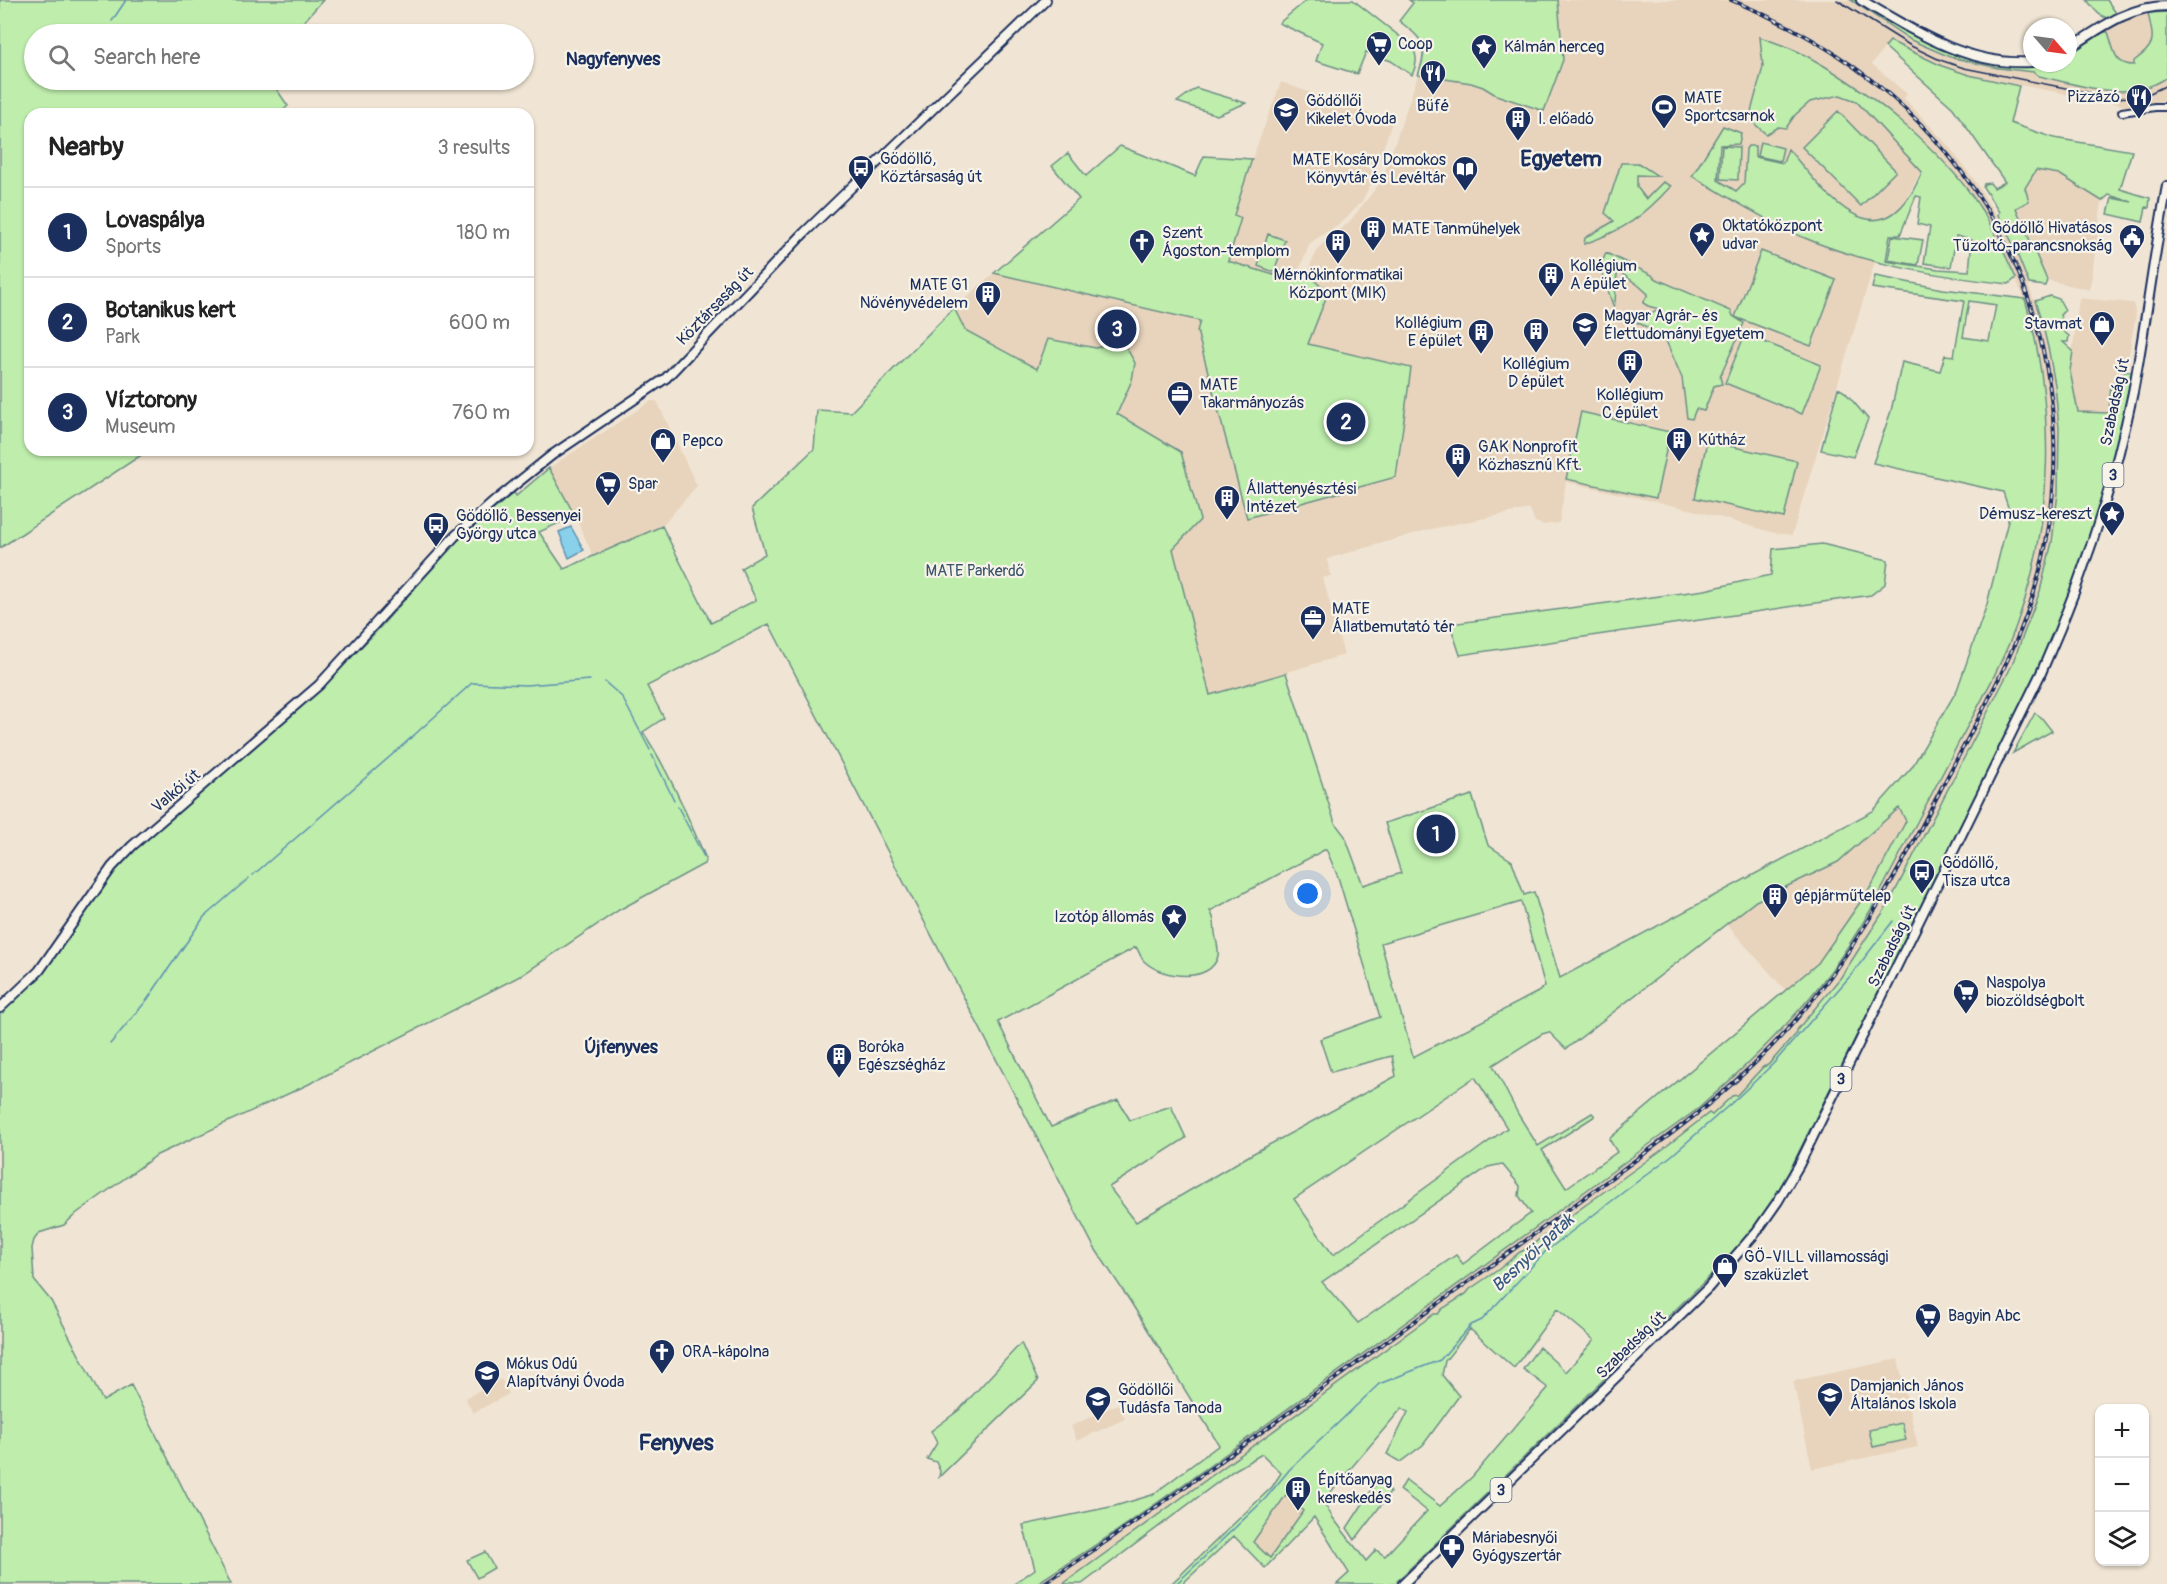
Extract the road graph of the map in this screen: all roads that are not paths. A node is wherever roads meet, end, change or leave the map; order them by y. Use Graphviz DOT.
graph roads {
  1 [pos="1046,0"];
  2 [pos="1861,0"];
  3 [pos="2167,6"];
  4 [pos="2077,44"];
  5 [pos="2023,62"];
  6 [pos="2167,107"];
  7 [pos="2122,112"];
  8 [pos="2167,186"];
  9 [pos="2164,217"];
  10 [pos="388,610"];
  11 [pos="0,1008"];
  12 [pos="1403,1584"];
  1 -- 10 [label="main road, Köztársaság út"];
  2 -- 5 [label="main road"];
  3 -- 4 [label="main road"];
  6 -- 7 [label="street"];
  8 -- 9 [label="main road, Szabadság út / 3"];
  9 -- 12 [label="main road, Szabadság út / 3"];
  10 -- 11 [label="main road, Valkói út"];
}
